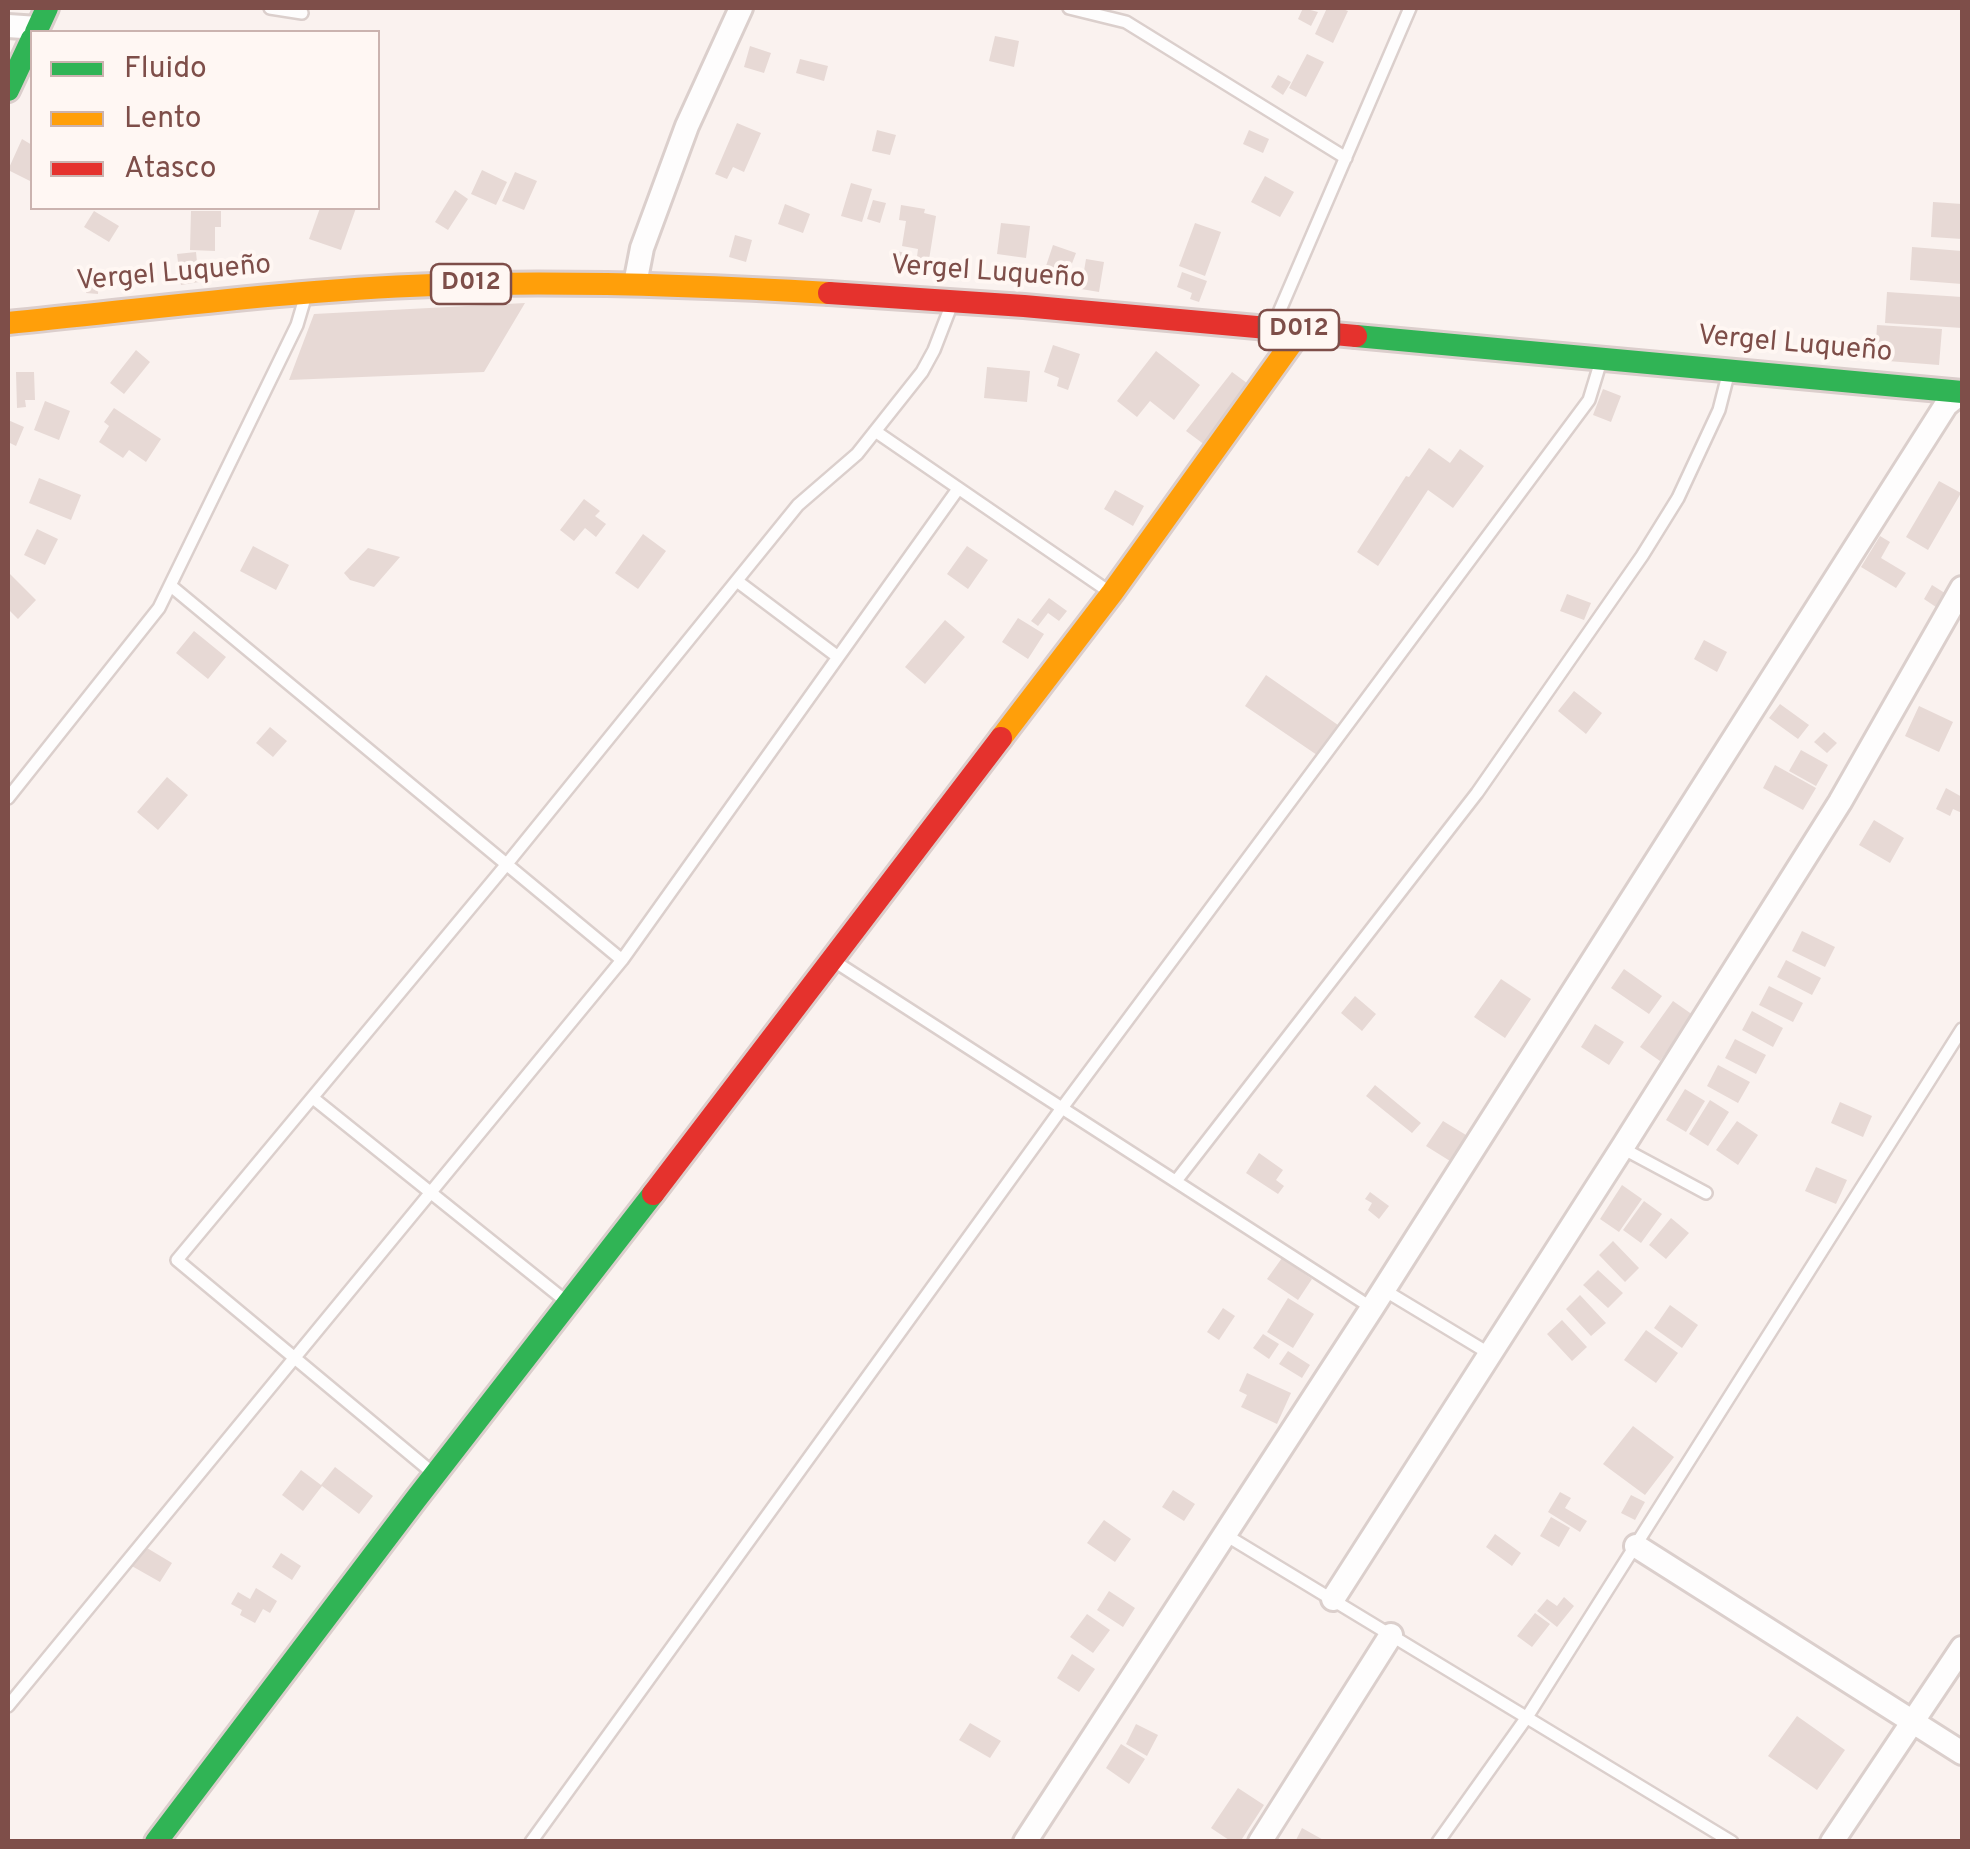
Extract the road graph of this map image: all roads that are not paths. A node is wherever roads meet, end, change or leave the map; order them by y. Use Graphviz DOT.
graph roads {
  1 [pos="270,8"];
  2 [pos="741,8"];
  3 [pos="1069,8"];
  4 [pos="1410,8"];
  5 [pos="302,13"];
  6 [pos="8,26"];
  7 [pos="38,27"];
  8 [pos="30,44"];
  9 [pos="8,90"];
  10 [pos="1346,158"];
  11 [pos="634,284"];
  12 [pos="307,293"];
  13 [pos="952,302"];
  14 [pos="8,323"];
  15 [pos="1273,328"];
  16 [pos="1301,330"];
  17 [pos="1601,359"];
  18 [pos="1728,371"];
  19 [pos="1962,392"];
  20 [pos="875,431"];
  21 [pos="958,488"];
  22 [pos="737,580"];
  23 [pos="171,586"];
  24 [pos="1962,588"];
  25 [pos="1112,593"];
  26 [pos="838,657"];
  27 [pos="8,798"];
  28 [pos="506,865"];
  29 [pos="622,960"];
  30 [pos="833,960"];
  31 [pos="1962,1029"];
  32 [pos="313,1098"];
  33 [pos="1062,1108"];
  34 [pos="1622,1148"];
  35 [pos="1176,1182"];
  36 [pos="431,1192"];
  37 [pos="1706,1193"];
  38 [pos="1378,1299"];
  39 [pos="569,1304"];
  40 [pos="1490,1354"];
  41 [pos="294,1358"];
  42 [pos="435,1475"];
  43 [pos="1224,1534"];
  44 [pos="1636,1546"];
  45 [pos="1333,1599"];
  46 [pos="1392,1634"];
  47 [pos="1962,1648"];
  48 [pos="8,1706"];
  49 [pos="1527,1717"];
  50 [pos="1913,1721"];
  51 [pos="1962,1752"];
  52 [pos="156,1842"];
  53 [pos="531,1842"];
  54 [pos="1026,1842"];
  55 [pos="1260,1842"];
  56 [pos="1438,1842"];
  57 [pos="1732,1842"];
  58 [pos="1832,1842"];
  1 -- 5 [label="lane"];
  2 -- 11 [label="street"];
  3 -- 10 [label="lane"];
  4 -- 10 [label="lane"];
  6 -- 7 [label="street"];
  8 -- 9 [label="main road"];
  10 -- 15 [label="lane"];
  11 -- 12 [label="main road, Vergel Luqueño / D012"];
  11 -- 13 [label="main road, Vergel Luqueño / D012"];
  12 -- 14 [label="main road, Vergel Luqueño / D012"];
  12 -- 23 [label="lane"];
  13 -- 15 [label="main road, Vergel Luqueño / D012"];
  13 -- 20 [label="lane"];
  15 -- 16 [label="main road, Vergel Luqueño / D012"];
  16 -- 17 [label="main road, Vergel Luqueño / D012"];
  16 -- 25 [label="main road"];
  17 -- 18 [label="main road, Vergel Luqueño / D012"];
  17 -- 33 [label="lane"];
  18 -- 19 [label="main road, Vergel Luqueño / D012"];
  18 -- 35 [label="lane"];
  19 -- 38 [label="street"];
  20 -- 21 [label="lane"];
  20 -- 22 [label="lane"];
  21 -- 25 [label="lane"];
  21 -- 26 [label="lane"];
  22 -- 26 [label="lane"];
  22 -- 28 [label="lane"];
  23 -- 27 [label="lane"];
  23 -- 28 [label="lane"];
  24 -- 34 [label="street"];
  25 -- 30 [label="main road"];
  26 -- 29 [label="lane"];
  28 -- 29 [label="lane"];
  28 -- 32 [label="lane"];
  29 -- 36 [label="lane"];
  30 -- 33 [label="lane"];
  30 -- 39 [label="main road"];
  31 -- 44 [label="lane"];
  32 -- 36 [label="lane"];
  32 -- 41 [label="lane"];
  33 -- 35 [label="lane"];
  33 -- 53 [label="lane"];
  34 -- 37 [label="lane"];
  34 -- 40 [label="street"];
  35 -- 38 [label="lane"];
  36 -- 39 [label="lane"];
  36 -- 41 [label="lane"];
  38 -- 40 [label="lane"];
  38 -- 43 [label="street"];
  39 -- 42 [label="main road"];
  40 -- 45 [label="street"];
  41 -- 42 [label="lane"];
  41 -- 48 [label="lane"];
  42 -- 52 [label="main road"];
  43 -- 45 [label="lane"];
  43 -- 54 [label="street"];
  44 -- 49 [label="lane"];
  44 -- 50 [label="street"];
  45 -- 46 [label="lane"];
  46 -- 49 [label="lane"];
  46 -- 55 [label="street"];
  47 -- 50 [label="street"];
  49 -- 56 [label="lane"];
  49 -- 57 [label="lane"];
  50 -- 51 [label="street"];
  50 -- 58 [label="street"];
}
